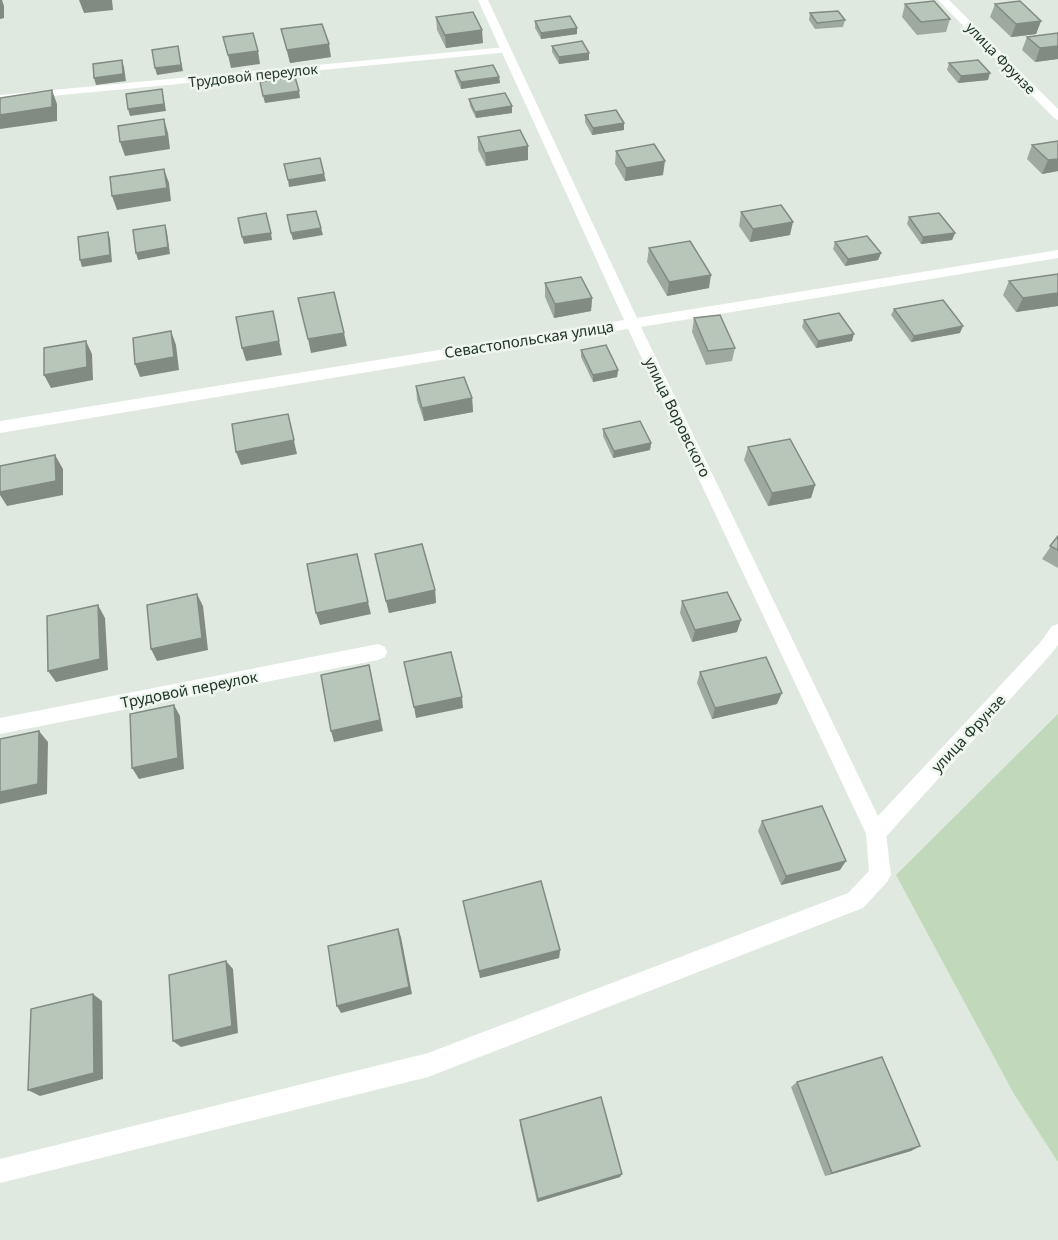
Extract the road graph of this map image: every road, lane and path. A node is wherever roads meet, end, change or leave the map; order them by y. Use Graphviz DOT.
graph roads {
  1 [pos="483,0"];
  2 [pos="943,0"];
  3 [pos="506,50"];
  4 [pos="0,98"];
  5 [pos="1058,116"];
  6 [pos="1058,254"];
  7 [pos="632,322"];
  8 [pos="0,426"];
  9 [pos="1058,631"];
  10 [pos="378,652"];
  11 [pos="0,726"];
  12 [pos="876,833"];
  13 [pos="0,1171"];
  1 -- 3 [label="street, улица Воровского"];
  2 -- 5 [label="street, улица Фрунзе"];
  3 -- 4 [label="street, Трудовой переулок"];
  3 -- 7 [label="street, улица Воровского"];
  6 -- 7 [label="street, Севастопольская улица"];
  7 -- 8 [label="street, Севастопольская улица"];
  7 -- 12 [label="street, улица Воровского"];
  9 -- 12 [label="street, улица Фрунзе"];
  10 -- 11 [label="street, Трудовой переулок"];
  12 -- 13 [label="street"];
}
